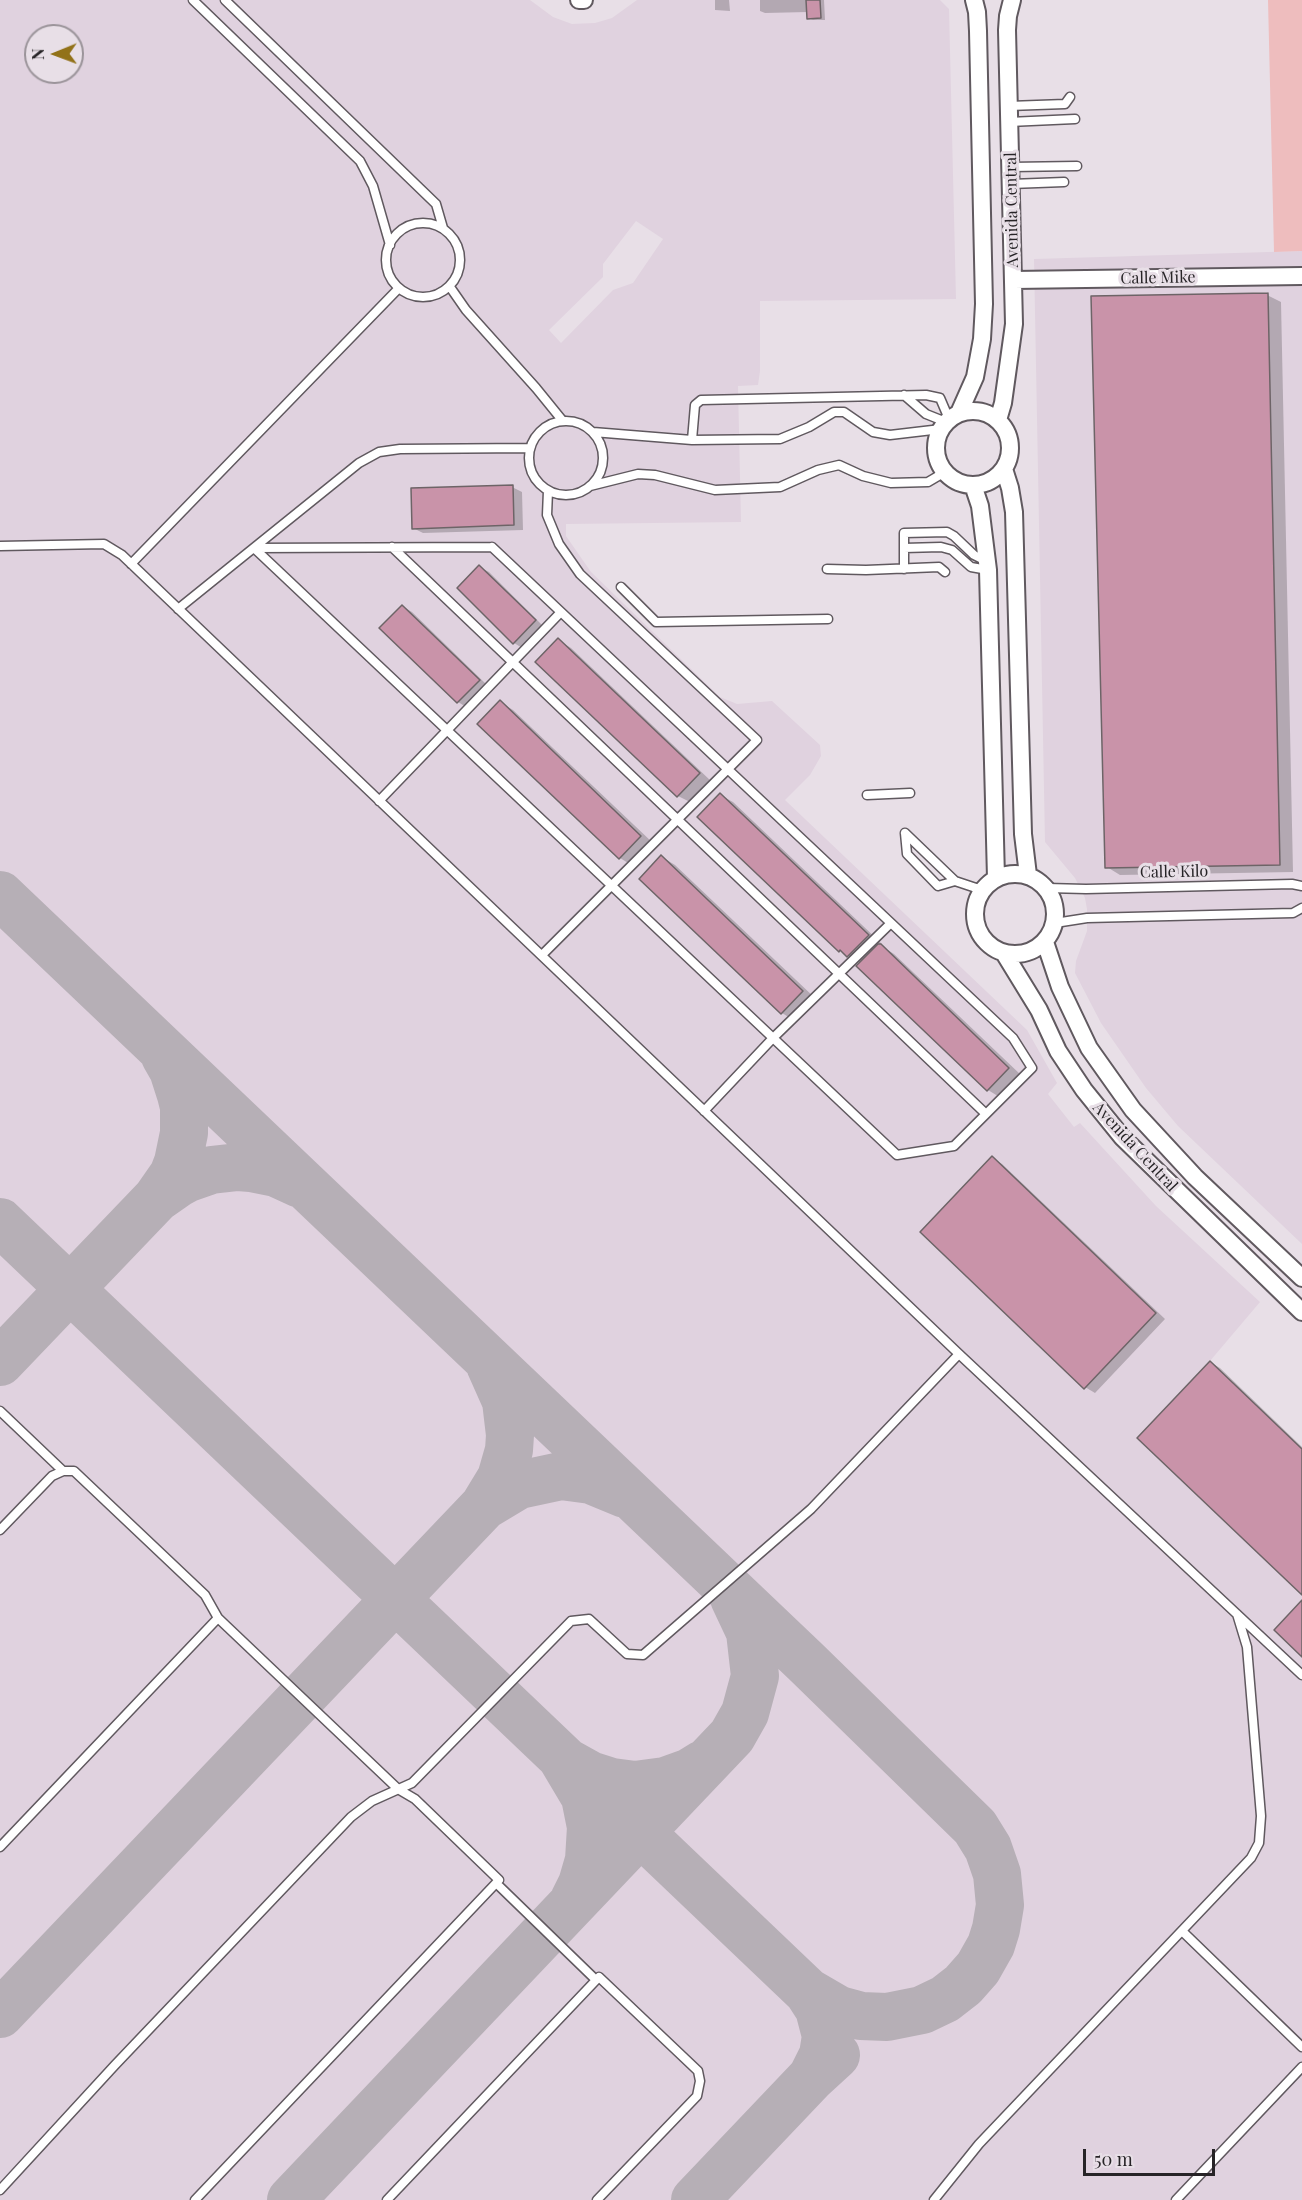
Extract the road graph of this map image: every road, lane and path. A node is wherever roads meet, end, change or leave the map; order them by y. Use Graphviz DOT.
graph roads {
  1 [pos="193,0"];
  2 [pos="225,0"];
  3 [pos="579,0"];
  4 [pos="584,0"];
  5 [pos="974,0"];
  6 [pos="1012,0"];
  7 [pos="1070,98"];
  8 [pos="1009,114"];
  9 [pos="1076,119"];
  10 [pos="1077,166"];
  11 [pos="1011,176"];
  12 [pos="1064,182"];
  13 [pos="442,228"];
  14 [pos="390,245"];
  15 [pos="1302,276"];
  16 [pos="1014,280"];
  17 [pos="450,287"];
  18 [pos="399,288"];
  19 [pos="903,394"];
  20 [pos="562,420"];
  21 [pos="998,420"];
  22 [pos="949,421"];
  23 [pos="593,432"];
  24 [pos="692,440"];
  25 [pos="529,448"];
  26 [pos="1004,469"];
  27 [pos="945,472"];
  28 [pos="974,485"];
  29 [pos="590,486"];
  30 [pos="548,491"];
  31 [pos="0,546"];
  32 [pos="392,547"];
  33 [pos="254,548"];
  34 [pos="904,549"];
  35 [pos="131,564"];
  36 [pos="987,566"];
  37 [pos="904,568"];
  38 [pos="827,570"];
  39 [pos="945,572"];
  40 [pos="621,587"];
  41 [pos="178,609"];
  42 [pos="561,612"];
  43 [pos="828,619"];
  44 [pos="513,663"];
  45 [pos="447,730"];
  46 [pos="728,770"];
  47 [pos="910,793"];
  48 [pos="867,795"];
  49 [pos="379,801"];
  50 [pos="678,820"];
  51 [pos="1028,875"];
  52 [pos="996,878"];
  53 [pos="955,880"];
  54 [pos="612,886"];
  55 [pos="1302,886"];
  56 [pos="1047,888"];
  57 [pos="982,890"];
  58 [pos="1302,908"];
  59 [pos="891,923"];
  60 [pos="1055,923"];
  61 [pos="1045,942"];
  62 [pos="1004,953"];
  63 [pos="542,955"];
  64 [pos="839,974"];
  65 [pos="773,1038"];
  66 [pos="704,1111"];
  67 [pos="986,1114"];
  68 [pos="1302,1278"];
  69 [pos="1302,1312"];
  70 [pos="959,1354"];
  71 [pos="0,1411"];
  72 [pos="63,1471"];
  73 [pos="0,1530"];
  74 [pos="1236,1614"];
  75 [pos="218,1618"];
  76 [pos="1302,1675"];
  77 [pos="398,1789"];
  78 [pos="0,1847"];
  79 [pos="497,1881"];
  80 [pos="1182,1931"];
  81 [pos="596,1980"];
  82 [pos="1302,2047"];
  83 [pos="1302,2067"];
  84 [pos="0,2190"];
  85 [pos="195,2200"];
  86 [pos="387,2200"];
  87 [pos="597,2200"];
  88 [pos="934,2200"];
  89 [pos="1176,2200"];
  1 -- 14 [label="lane"];
  2 -- 13 [label="lane"];
  3 -- 4 [label="street"];
  5 -- 22 [label="street, Avenida Central"];
  6 -- 8 [label="street, Avenida Central"];
  7 -- 8 [label="lane"];
  8 -- 9 [label="lane"];
  8 -- 11 [label="street, Avenida Central"];
  10 -- 11 [label="lane"];
  11 -- 12 [label="lane"];
  11 -- 16 [label="street, Avenida Central"];
  13 -- 14 [label="lane"];
  13 -- 17 [label="lane"];
  14 -- 18 [label="lane"];
  15 -- 16 [label="street, Calle Mike"];
  16 -- 21 [label="street, Avenida Central"];
  17 -- 18 [label="lane"];
  17 -- 20 [label="lane"];
  18 -- 35 [label="lane"];
  19 -- 22 [label="lane"];
  19 -- 22 [label="lane"];
  19 -- 24 [label="lane"];
  20 -- 23 [label="lane"];
  20 -- 25 [label="lane"];
  21 -- 22 [label="street"];
  21 -- 26 [label="street"];
  22 -- 24 [label="lane"];
  22 -- 27 [label="street"];
  23 -- 24 [label="lane"];
  23 -- 29 [label="lane"];
  25 -- 30 [label="lane"];
  25 -- 33 [label="lane"];
  26 -- 28 [label="street"];
  26 -- 51 [label="street"];
  27 -- 28 [label="street"];
  27 -- 29 [label="lane"];
  28 -- 36 [label="street"];
  29 -- 30 [label="lane"];
  30 -- 46 [label="lane"];
  31 -- 35 [label="lane"];
  32 -- 33 [label="lane"];
  32 -- 42 [label="lane"];
  32 -- 44 [label="lane"];
  33 -- 41 [label="lane"];
  33 -- 45 [label="lane"];
  34 -- 36 [label="lane"];
  34 -- 36 [label="lane"];
  34 -- 37 [label="lane"];
  35 -- 41 [label="lane"];
  36 -- 52 [label="street"];
  37 -- 38 [label="lane"];
  37 -- 39 [label="lane"];
  40 -- 43 [label="lane"];
  41 -- 49 [label="lane"];
  42 -- 44 [label="lane"];
  42 -- 46 [label="lane"];
  44 -- 45 [label="lane"];
  44 -- 50 [label="lane"];
  45 -- 49 [label="lane"];
  45 -- 54 [label="lane"];
  46 -- 50 [label="lane"];
  46 -- 59 [label="lane"];
  47 -- 48 [label="lane"];
  49 -- 63 [label="lane"];
  50 -- 54 [label="lane"];
  50 -- 64 [label="lane"];
  51 -- 52 [label="street"];
  51 -- 56 [label="street"];
  52 -- 57 [label="street"];
  53 -- 53 [label="lane"];
  53 -- 57 [label="lane"];
  54 -- 63 [label="lane"];
  54 -- 65 [label="lane"];
  55 -- 56 [label="lane, Calle Kilo"];
  56 -- 60 [label="street"];
  57 -- 62 [label="street"];
  58 -- 60 [label="lane"];
  59 -- 64 [label="lane"];
  59 -- 67 [label="lane"];
  60 -- 61 [label="street"];
  61 -- 62 [label="street"];
  61 -- 68 [label="street, Avenida Central"];
  62 -- 69 [label="street, Avenida Central"];
  63 -- 66 [label="lane"];
  64 -- 65 [label="lane"];
  64 -- 67 [label="lane"];
  65 -- 66 [label="lane"];
  65 -- 67 [label="lane"];
  66 -- 70 [label="lane"];
  70 -- 74 [label="lane"];
  70 -- 77 [label="lane"];
  71 -- 72 [label="lane"];
  72 -- 73 [label="lane"];
  72 -- 75 [label="lane"];
  74 -- 76 [label="lane"];
  74 -- 80 [label="lane"];
  75 -- 77 [label="lane"];
  75 -- 78 [label="lane"];
  77 -- 79 [label="lane"];
  77 -- 84 [label="lane"];
  79 -- 81 [label="lane"];
  79 -- 85 [label="lane"];
  80 -- 82 [label="lane"];
  80 -- 88 [label="lane"];
  81 -- 86 [label="lane"];
  81 -- 87 [label="lane"];
  83 -- 89 [label="lane"];
}
